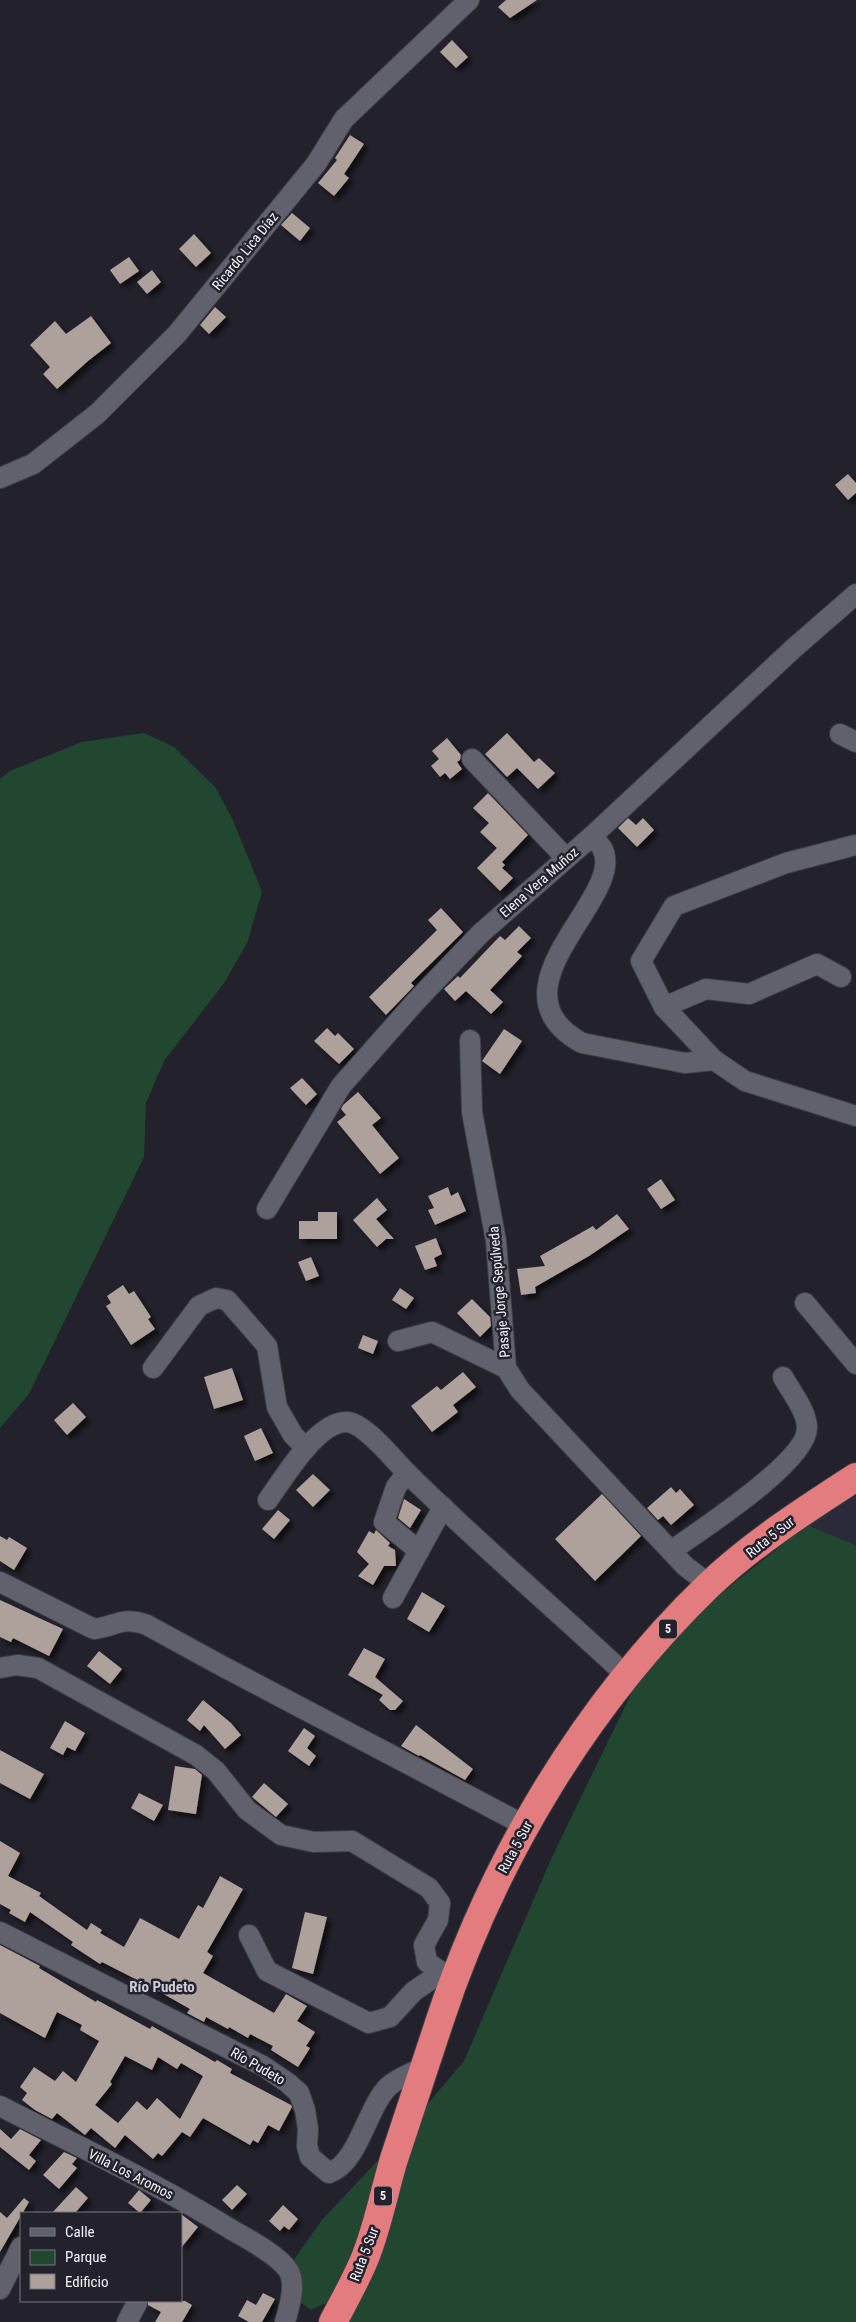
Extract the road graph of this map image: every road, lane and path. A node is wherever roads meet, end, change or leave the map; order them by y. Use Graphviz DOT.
graph roads {
  1 [pos="469,0"];
  2 [pos="0,478"];
  3 [pos="856,594"];
  4 [pos="472,759"];
  5 [pos="591,837"];
  6 [pos="856,845"];
  7 [pos="566,858"];
  8 [pos="841,977"];
  9 [pos="664,1007"];
  10 [pos="470,1040"];
  11 [pos="714,1060"];
  12 [pos="856,1116"];
  13 [pos="266,1209"];
  14 [pos="805,1303"];
  15 [pos="398,1342"];
  16 [pos="856,1364"];
  17 [pos="153,1368"];
  18 [pos="506,1368"];
  19 [pos="783,1377"];
  20 [pos="306,1448"];
  21 [pos="408,1473"];
  22 [pos="856,1477"];
  23 [pos="268,1500"];
  24 [pos="443,1507"];
  25 [pos="419,1551"];
  26 [pos="671,1551"];
  27 [pos="0,1582"];
  28 [pos="710,1585"];
  29 [pos="393,1598"];
  30 [pos="0,1668"];
  31 [pos="627,1676"];
  32 [pos="526,1826"];
  33 [pos="0,1932"];
  34 [pos="249,1935"];
  35 [pos="448,1977"];
  36 [pos="426,2066"];
  37 [pos="0,2106"];
  38 [pos="20,2249"];
  39 [pos="0,2289"];
  40 [pos="137,2303"];
  41 [pos="127,2322"];
  42 [pos="285,2322"];
  43 [pos="333,2322"];
  1 -- 2 [label="street, Ricardo Lica Díaz"];
  3 -- 5 [label="street, Elena Vera Muñoz"];
  4 -- 7 [label="street"];
  5 -- 7 [label="street, Elena Vera Muñoz"];
  5 -- 11 [label="street"];
  6 -- 9 [label="street"];
  7 -- 13 [label="street, Elena Vera Muñoz"];
  8 -- 9 [label="street"];
  9 -- 11 [label="street"];
  10 -- 18 [label="street, Pasaje Jorge Sepúlveda"];
  11 -- 12 [label="street"];
  14 -- 16 [label="street"];
  15 -- 18 [label="street"];
  17 -- 20 [label="street"];
  18 -- 26 [label="street, Pasaje Jorge Sepúlveda"];
  19 -- 26 [label="street"];
  20 -- 21 [label="street"];
  20 -- 23 [label="street"];
  21 -- 24 [label="street"];
  21 -- 25 [label="street"];
  22 -- 28 [label="highway, Ruta 5 Sur / 5"];
  24 -- 25 [label="street"];
  24 -- 31 [label="street"];
  25 -- 29 [label="street"];
  26 -- 28 [label="street, Pasaje Jorge Sepúlveda"];
  27 -- 32 [label="street"];
  28 -- 31 [label="highway, Ruta 5 Sur / 5"];
  30 -- 35 [label="street"];
  31 -- 32 [label="highway, Ruta 5 Sur / 5"];
  32 -- 35 [label="highway, Ruta 5 Sur / 5"];
  33 -- 36 [label="street, Río Pudeto"];
  34 -- 35 [label="street"];
  35 -- 36 [label="highway, Ruta 5 Sur / 5"];
  36 -- 43 [label="highway, Ruta 5 Sur / 5"];
  37 -- 42 [label="street, Villa Los Aromos"];
  38 -- 39 [label="street"];
  40 -- 41 [label="street"];
}
